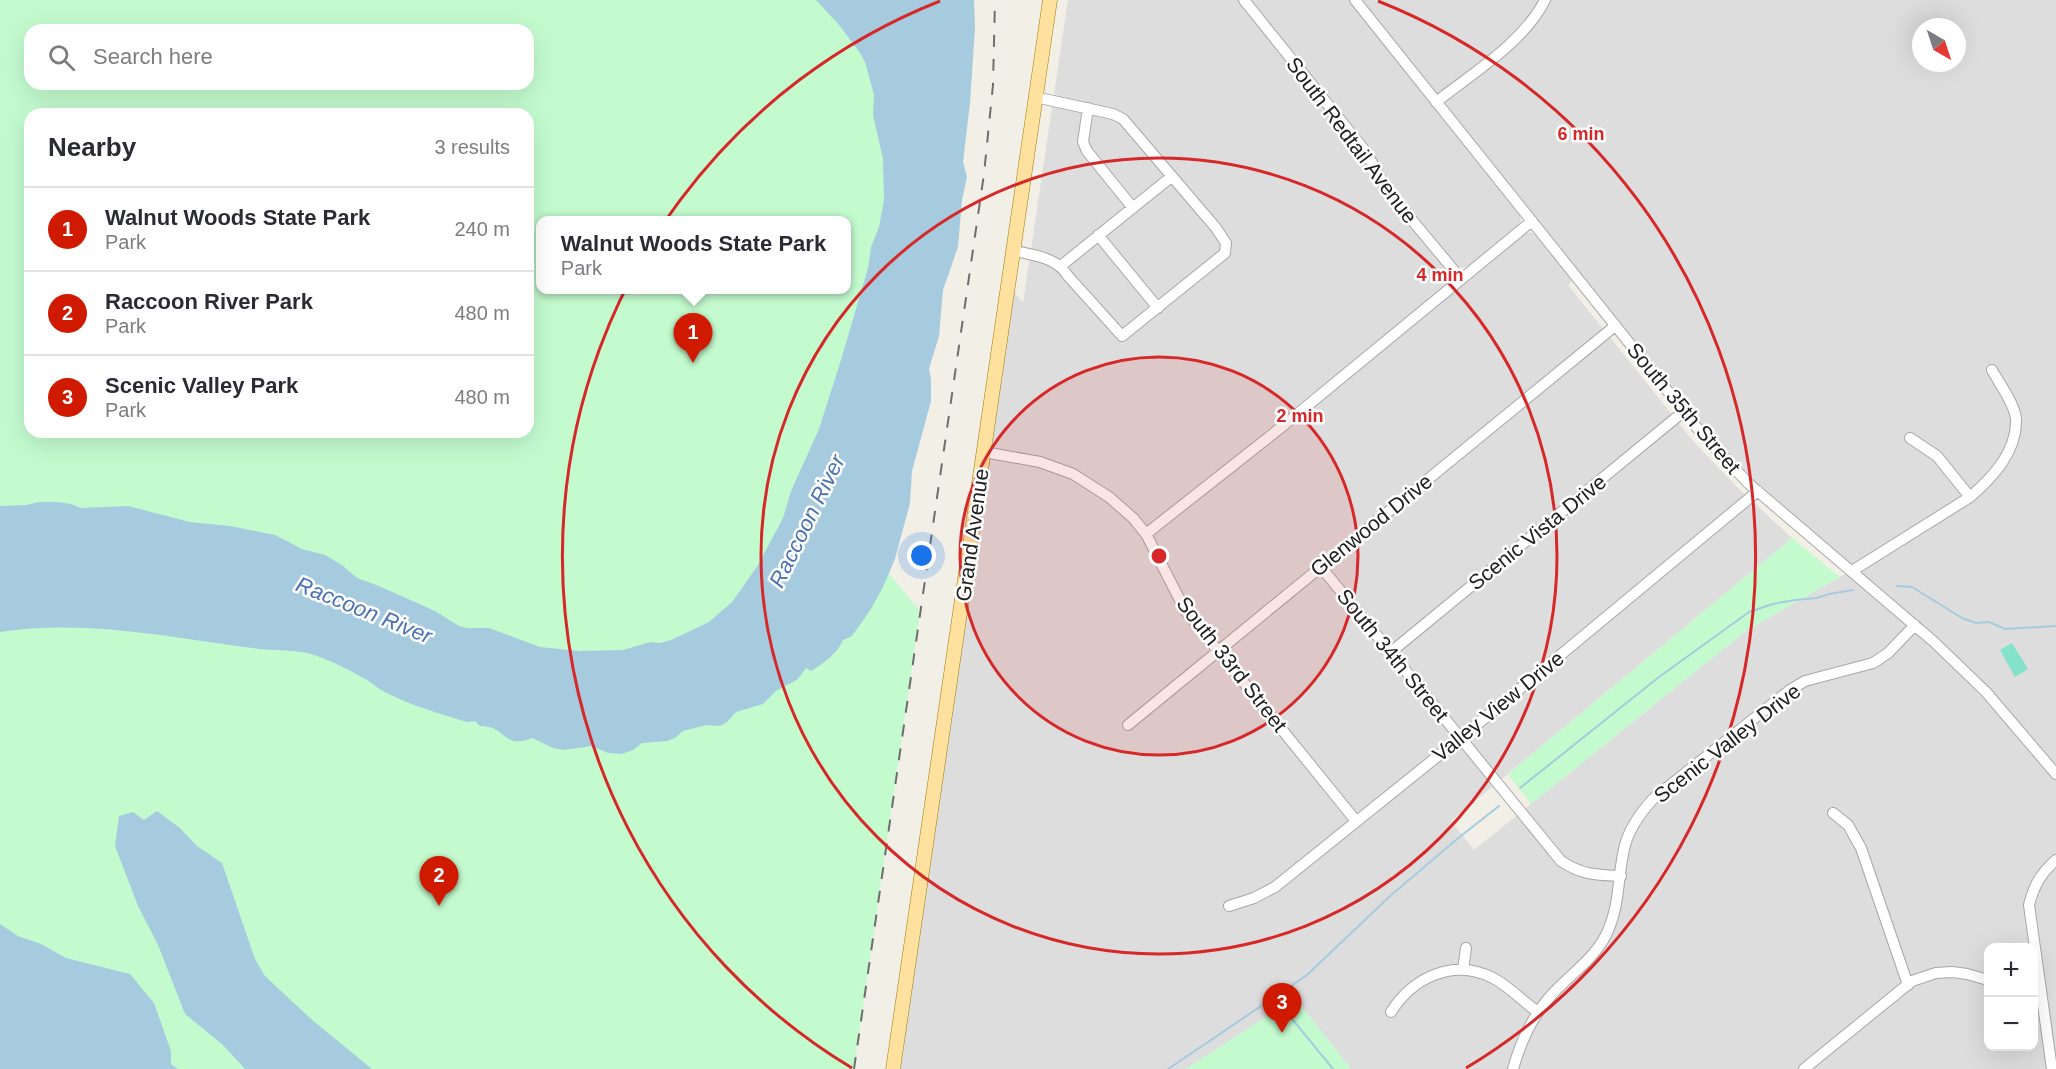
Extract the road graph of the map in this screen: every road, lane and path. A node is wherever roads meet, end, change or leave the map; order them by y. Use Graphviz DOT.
graph roads {
  1 [pos="1050,0"];
  2 [pos="1244,0"];
  3 [pos="1355,0"];
  4 [pos="1545,0"];
  5 [pos="1035,97"];
  6 [pos="1436,102"];
  7 [pos="1088,108"];
  8 [pos="1172,177"];
  9 [pos="1133,208"];
  10 [pos="1532,220"];
  11 [pos="1098,235"];
  12 [pos="1012,250"];
  13 [pos="1062,265"];
  14 [pos="1461,279"];
  15 [pos="1158,308"];
  16 [pos="1615,326"];
  17 [pos="1992,370"];
  18 [pos="1683,412"];
  19 [pos="1910,438"];
  20 [pos="984,452"];
  21 [pos="1758,491"];
  22 [pos="1970,497"];
  23 [pos="1146,534"];
  24 [pos="1321,567"];
  25 [pos="1852,571"];
  26 [pos="1915,625"];
  27 [pos="1218,651"];
  28 [pos="1391,652"];
  29 [pos="1128,725"];
  30 [pos="1460,738"];
  31 [pos="2056,774"];
  32 [pos="1833,813"];
  33 [pos="1356,821"];
  34 [pos="2056,860"];
  35 [pos="1621,876"];
  36 [pos="1229,906"];
  37 [pos="2032,943"];
  38 [pos="1466,948"];
  39 [pos="1463,970"];
  40 [pos="1984,979"];
  41 [pos="1908,985"];
  42 [pos="2038,993"];
  43 [pos="1391,1012"];
  44 [pos="1538,1012"];
  45 [pos="893,1069"];
  46 [pos="1513,1069"];
  47 [pos="1804,1069"];
  48 [pos="2052,1069"];
  1 -- 5 [label="main road, Grand Avenue"];
  2 -- 14 [label="street, South Redtail Avenue"];
  3 -- 6 [label="street, South 35th Street"];
  4 -- 6 [label="street"];
  5 -- 7 [label="street"];
  5 -- 12 [label="main road, Grand Avenue"];
  6 -- 10 [label="street, South 35th Street"];
  7 -- 8 [label="street"];
  7 -- 9 [label="street"];
  8 -- 9 [label="street"];
  8 -- 15 [label="street"];
  9 -- 11 [label="street"];
  10 -- 14 [label="street"];
  10 -- 16 [label="street, South 35th Street"];
  11 -- 13 [label="street"];
  11 -- 15 [label="street"];
  12 -- 13 [label="street"];
  12 -- 20 [label="main road, Grand Avenue"];
  13 -- 15 [label="street"];
  14 -- 23 [label="street"];
  16 -- 18 [label="street, South 35th Street"];
  16 -- 24 [label="street, Glenwood Drive"];
  17 -- 22 [label="street"];
  18 -- 21 [label="street, South 35th Street"];
  18 -- 28 [label="street, Scenic Vista Drive"];
  19 -- 22 [label="street"];
  20 -- 23 [label="street, South 33rd Street"];
  20 -- 45 [label="main road, Grand Avenue"];
  21 -- 25 [label="street, South 35th Street"];
  21 -- 30 [label="street, Valley View Drive"];
  22 -- 25 [label="street"];
  23 -- 27 [label="street, South 33rd Street"];
  24 -- 27 [label="street, Glenwood Drive"];
  24 -- 28 [label="street, South 34th Street"];
  25 -- 26 [label="street, South 35th Street"];
  26 -- 31 [label="street, South 35th Street"];
  26 -- 35 [label="street, Scenic Valley Drive"];
  27 -- 29 [label="street, Glenwood Drive"];
  27 -- 33 [label="street, South 33rd Street"];
  28 -- 30 [label="street, South 34th Street"];
  30 -- 33 [label="street, Valley View Drive"];
  30 -- 35 [label="street, South 34th Street"];
  32 -- 41 [label="street"];
  33 -- 36 [label="street, Valley View Drive"];
  34 -- 37 [label="street"];
  35 -- 44 [label="street, Scenic Valley Drive"];
  38 -- 39 [label="street"];
  39 -- 43 [label="street"];
  39 -- 44 [label="street"];
  40 -- 41 [label="street"];
  41 -- 47 [label="street"];
  42 -- 48 [label="street"];
  44 -- 46 [label="street, Scenic Valley Drive"];
}
